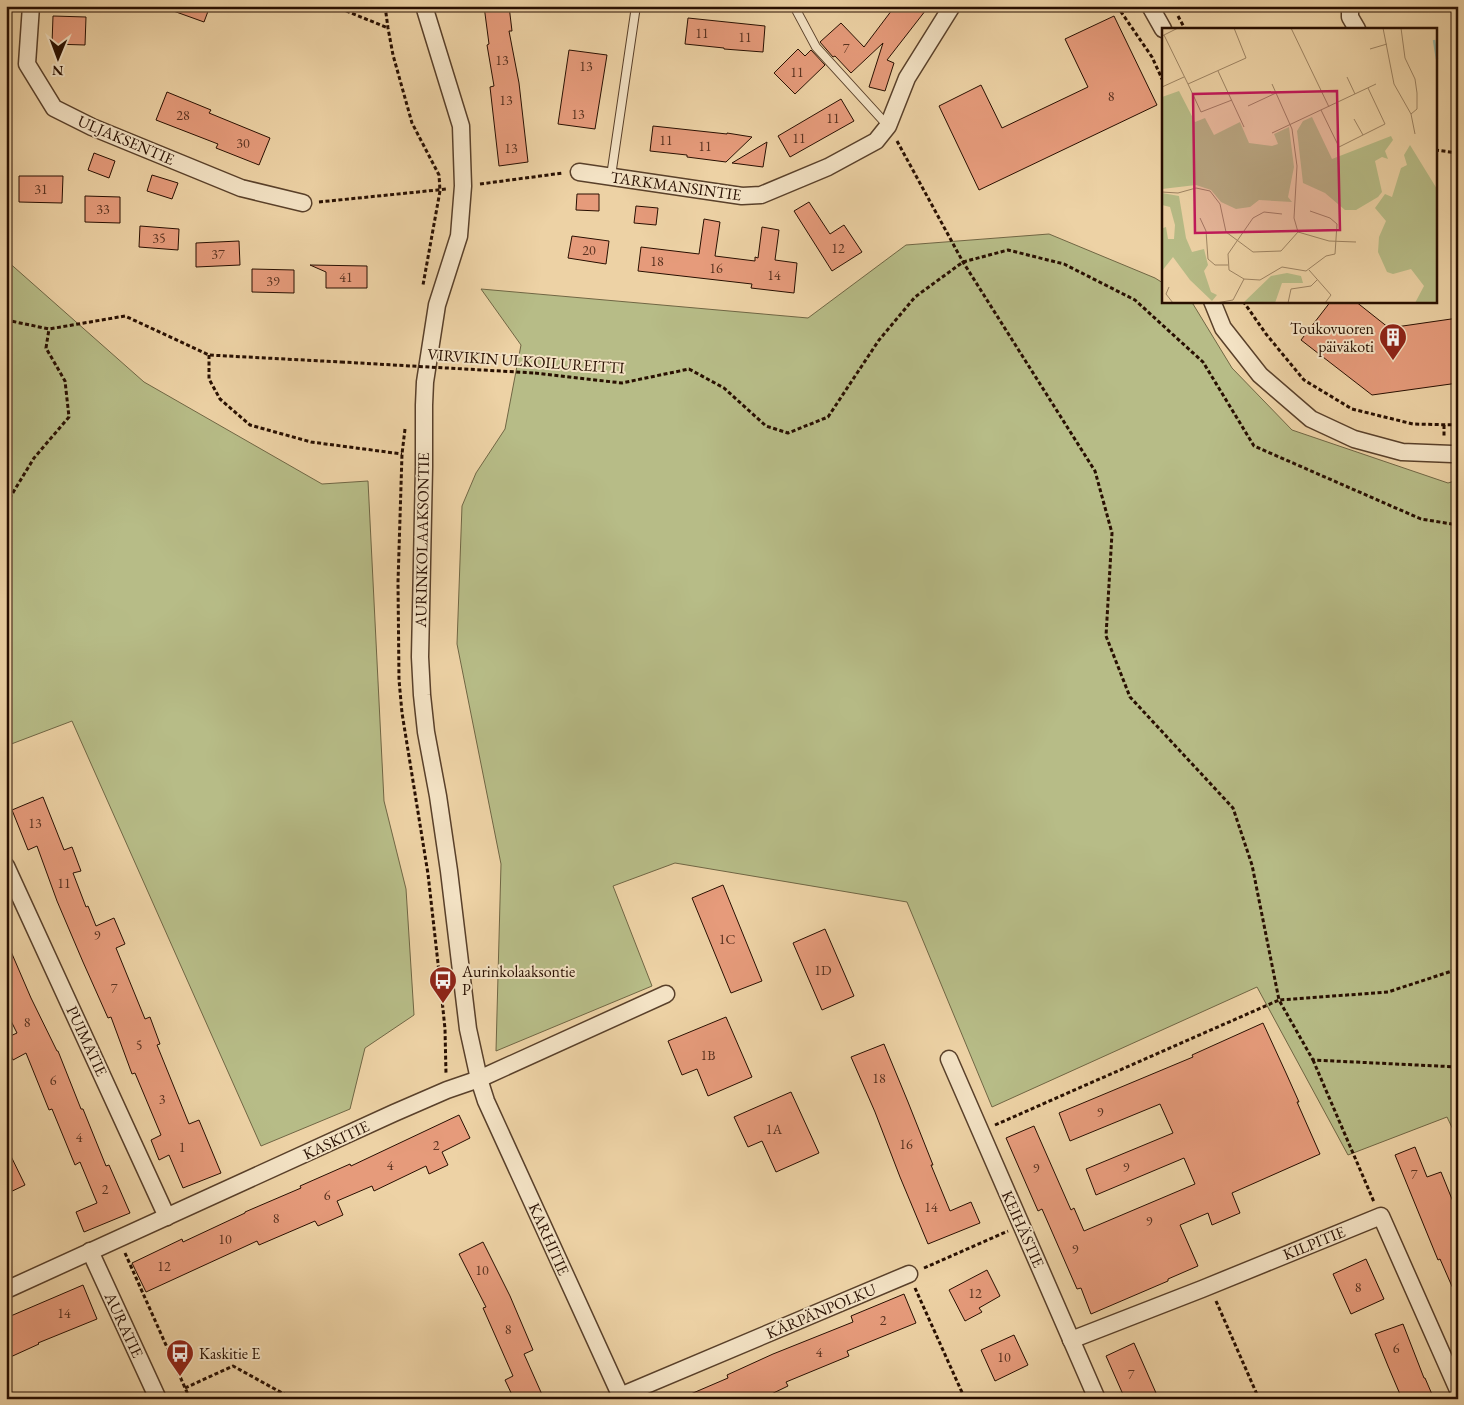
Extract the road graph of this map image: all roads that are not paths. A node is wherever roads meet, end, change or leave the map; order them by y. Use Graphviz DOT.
graph roads {
  1 [pos="31,6"];
  2 [pos="424,6"];
  3 [pos="636,6"];
  4 [pos="794,6"];
  5 [pos="952,6"];
  6 [pos="1150,6"];
  7 [pos="1350,6"];
  8 [pos="1162,28"];
  9 [pos="1356,28"];
  10 [pos="888,126"];
  11 [pos="579,172"];
  12 [pos="610,176"];
  13 [pos="303,203"];
  14 [pos="1212,302"];
  15 [pos="1458,453"];
  16 [pos="6,866"];
  17 [pos="666,994"];
  18 [pos="949,1059"];
  19 [pos="478,1079"];
  20 [pos="167,1217"];
  21 [pos="90,1251"];
  22 [pos="909,1274"];
  23 [pos="6,1290"];
  24 [pos="1071,1340"];
  25 [pos="1458,1390"];
  26 [pos="621,1398"];
  27 [pos="158,1399"];
  28 [pos="1097,1399"];
  1 -- 13 [label="street, ULJAKSENTIE"];
  2 -- 19 [label="street, AURINKOLAAKSONTIE"];
  3 -- 12 [label="lane"];
  4 -- 10 [label="lane"];
  5 -- 10 [label="street, TARKMANSINTIE"];
  6 -- 8 [label="street"];
  7 -- 9 [label="street"];
  10 -- 12 [label="street, TARKMANSINTIE"];
  11 -- 12 [label="street, TARKMANSINTIE"];
  14 -- 15 [label="street"];
  16 -- 20 [label="street, PUIMATIE"];
  17 -- 19 [label="street, KASKITIE"];
  18 -- 24 [label="street, KEIHÄSTIE"];
  19 -- 20 [label="street, KASKITIE"];
  19 -- 26 [label="street, KARHITIE"];
  20 -- 21 [label="street, KASKITIE"];
  21 -- 23 [label="street, KASKITIE"];
  21 -- 27 [label="street, AURATIE"];
  22 -- 26 [label="street, KÄRPÄNPOLKU"];
  24 -- 25 [label="street, KILPITIE"];
  24 -- 28 [label="street, KEIHÄSTIE"];
}
